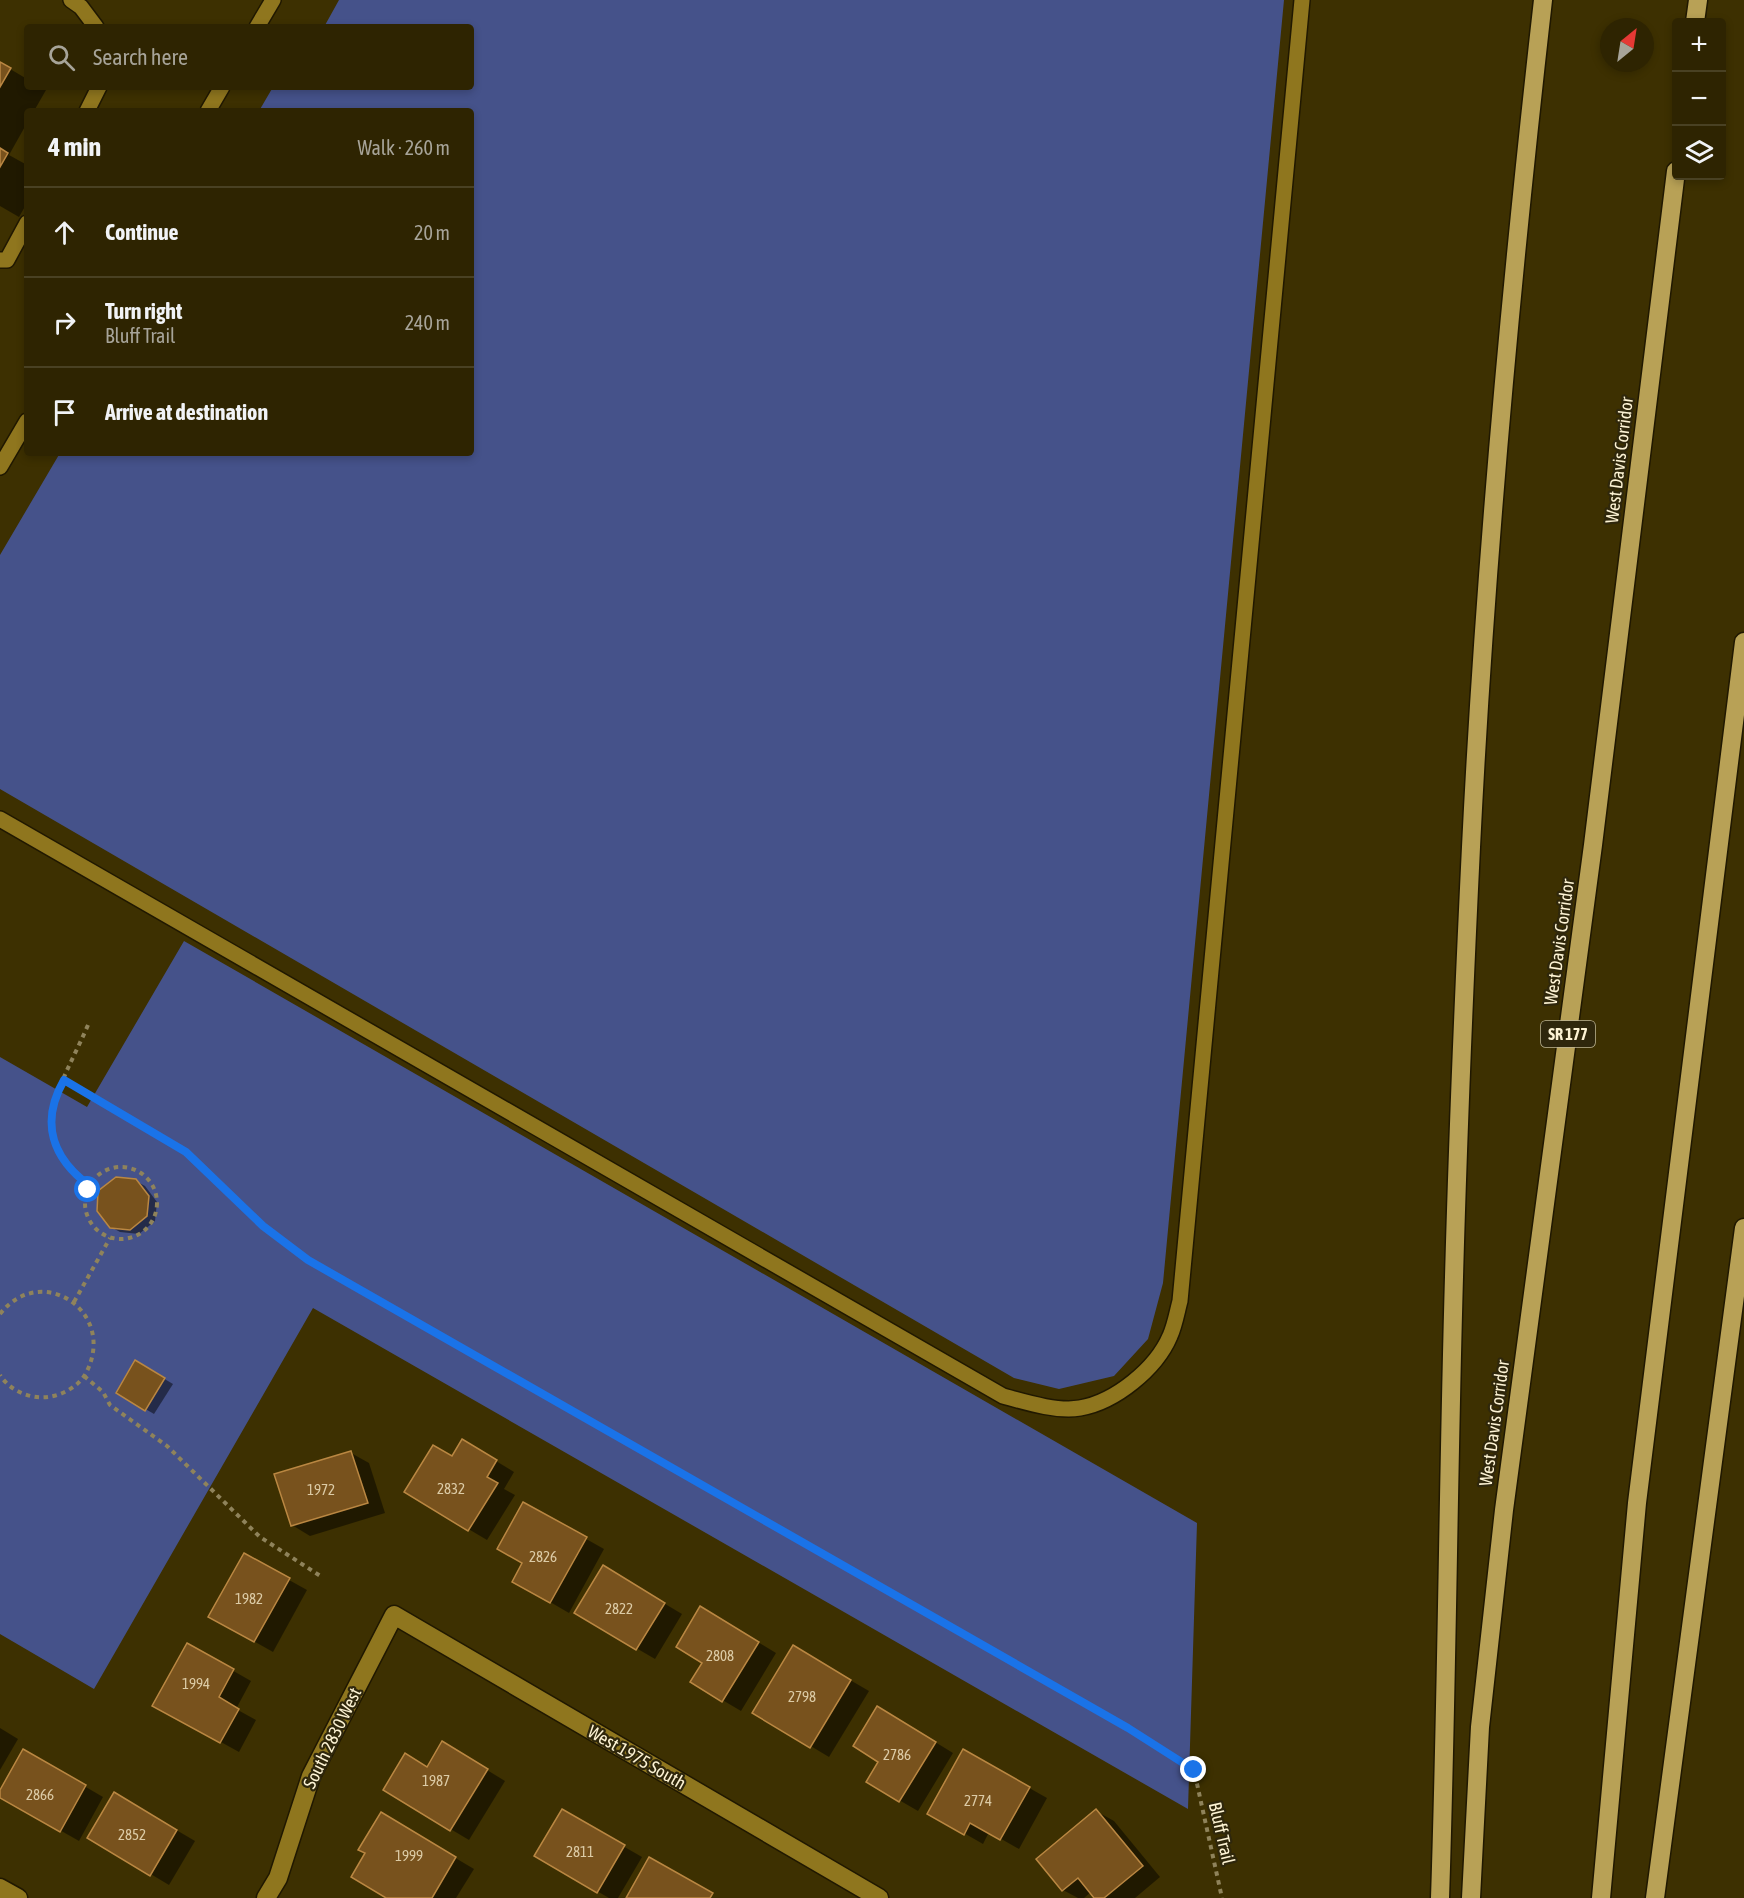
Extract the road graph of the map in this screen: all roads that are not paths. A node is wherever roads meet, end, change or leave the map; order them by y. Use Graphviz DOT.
graph roads {
  1 [pos="71,0"];
  2 [pos="273,0"];
  3 [pos="1302,0"];
  4 [pos="1543,0"];
  5 [pos="1698,0"];
  6 [pos="1696,18"];
  7 [pos="94,24"];
  8 [pos="259,24"];
  9 [pos="98,90"];
  10 [pos="220,90"];
  11 [pos="88,108"];
  12 [pos="210,108"];
  13 [pos="1676,180"];
  14 [pos="24,229"];
  15 [pos="0,260"];
  16 [pos="24,426"];
  17 [pos="0,467"];
  18 [pos="1744,642"];
  19 [pos="0,819"];
  20 [pos="1744,1228"];
  21 [pos="394,1615"];
  22 [pos="0,1888"];
  23 [pos="18,1898"];
  24 [pos="266,1898"];
  25 [pos="879,1898"];
  26 [pos="1440,1898"];
  27 [pos="1471,1898"];
  28 [pos="1601,1898"];
  29 [pos="1654,1898"];
  1 -- 7 [label="lane"];
  2 -- 8 [label="lane"];
  3 -- 19 [label="lane"];
  4 -- 26 [label="highway"];
  5 -- 6 [label="highway"];
  9 -- 11 [label="lane"];
  10 -- 12 [label="lane"];
  13 -- 27 [label="highway, West Davis Corridor / SR 177"];
  14 -- 15 [label="lane"];
  16 -- 17 [label="lane"];
  18 -- 28 [label="highway"];
  20 -- 29 [label="highway"];
  21 -- 24 [label="street, South 2830 West"];
  21 -- 25 [label="street, West 1975 South"];
  22 -- 23 [label="street"];
}
